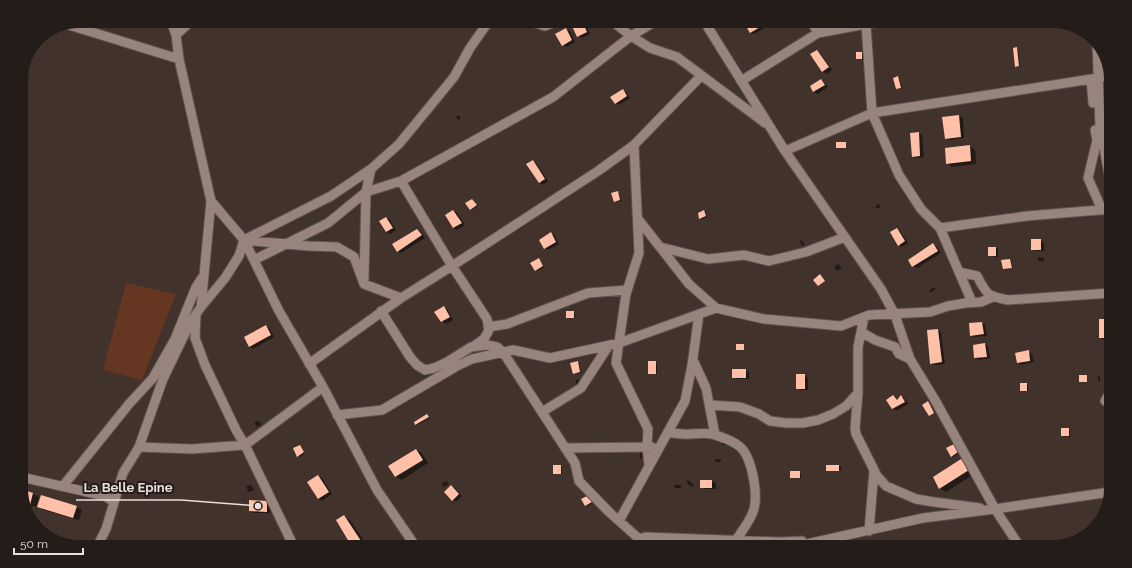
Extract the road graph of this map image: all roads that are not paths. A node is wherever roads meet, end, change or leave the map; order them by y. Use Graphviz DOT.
graph roads {
  1 [pos="79,28"];
  2 [pos="174,28"];
  3 [pos="184,28"];
  4 [pos="484,28"];
  5 [pos="621,28"];
  6 [pos="644,28"];
  7 [pos="708,28"];
  8 [pos="815,28"];
  9 [pos="845,28"];
  10 [pos="866,28"];
  11 [pos="818,33"];
  12 [pos="176,35"];
  13 [pos="631,36"];
  14 [pos="1096,53"];
  15 [pos="179,59"];
  16 [pos="701,76"];
  17 [pos="1095,78"];
  18 [pos="741,81"];
  19 [pos="872,113"];
  20 [pos="770,126"];
  21 [pos="634,145"];
  22 [pos="1104,148"];
  23 [pos="785,151"];
  24 [pos="370,169"];
  25 [pos="401,181"];
  26 [pos="366,192"];
  27 [pos="211,200"];
  28 [pos="1104,206"];
  29 [pos="1104,209"];
  30 [pos="638,219"];
  31 [pos="940,228"];
  32 [pos="844,237"];
  33 [pos="244,240"];
  34 [pos="286,244"];
  35 [pos="660,246"];
  36 [pos="254,260"];
  37 [pos="452,266"];
  38 [pos="960,272"];
  39 [pos="204,275"];
  40 [pos="364,284"];
  41 [pos="627,290"];
  42 [pos="1104,293"];
  43 [pos="993,297"];
  44 [pos="400,298"];
  45 [pos="972,302"];
  46 [pos="716,308"];
  47 [pos="198,310"];
  48 [pos="381,311"];
  49 [pos="699,314"];
  50 [pos="895,314"];
  51 [pos="864,317"];
  52 [pos="488,327"];
  53 [pos="861,332"];
  54 [pos="619,343"];
  55 [pos="609,345"];
  56 [pos="471,348"];
  57 [pos="503,352"];
  58 [pos="910,359"];
  59 [pos="692,360"];
  60 [pos="309,364"];
  61 [pos="323,387"];
  62 [pos="858,393"];
  63 [pos="710,405"];
  64 [pos="542,412"];
  65 [pos="337,415"];
  66 [pos="668,432"];
  67 [pos="715,435"];
  68 [pos="245,445"];
  69 [pos="660,446"];
  70 [pos="139,447"];
  71 [pos="647,447"];
  72 [pos="565,448"];
  73 [pos="649,466"];
  74 [pos="874,470"];
  75 [pos="28,478"];
  76 [pos="63,486"];
  77 [pos="1104,493"];
  78 [pos="114,502"];
  79 [pos="995,509"];
  80 [pos="619,521"];
  81 [pos="868,531"];
  82 [pos="638,537"];
  83 [pos="100,540"];
  84 [pos="291,540"];
  85 [pos="411,540"];
  86 [pos="646,540"];
  87 [pos="736,540"];
  88 [pos="826,540"];
  89 [pos="1015,540"];
  1 -- 15 [label="street"];
  2 -- 12 [label="street"];
  3 -- 12 [label="street"];
  4 -- 24 [label="street"];
  5 -- 13 [label="street"];
  6 -- 13 [label="street"];
  7 -- 18 [label="street"];
  8 -- 11 [label="street"];
  9 -- 11 [label="street"];
  10 -- 19 [label="street"];
  11 -- 18 [label="street"];
  12 -- 15 [label="street"];
  13 -- 16 [label="street"];
  13 -- 25 [label="street"];
  14 -- 17 [label="street"];
  15 -- 27 [label="street"];
  16 -- 20 [label="street"];
  16 -- 21 [label="street"];
  17 -- 19 [label="street"];
  17 -- 22 [label="street"];
  17 -- 28 [label="street"];
  18 -- 20 [label="street"];
  19 -- 23 [label="street"];
  19 -- 31 [label="street"];
  20 -- 23 [label="street"];
  21 -- 30 [label="street"];
  21 -- 37 [label="street"];
  23 -- 32 [label="street"];
  24 -- 26 [label="street"];
  24 -- 33 [label="street"];
  25 -- 26 [label="street"];
  25 -- 37 [label="street"];
  26 -- 34 [label="street"];
  26 -- 40 [label="street"];
  27 -- 33 [label="street"];
  27 -- 39 [label="street"];
  29 -- 31 [label="street"];
  30 -- 35 [label="street"];
  30 -- 41 [label="street"];
  31 -- 38 [label="street"];
  32 -- 35 [label="street"];
  32 -- 50 [label="street"];
  33 -- 34 [label="street"];
  33 -- 36 [label="street"];
  33 -- 47 [label="street"];
  34 -- 36 [label="street"];
  34 -- 40 [label="street"];
  35 -- 46 [label="street"];
  36 -- 60 [label="street"];
  37 -- 44 [label="street"];
  37 -- 52 [label="street"];
  38 -- 43 [label="street"];
  38 -- 45 [label="street"];
  39 -- 47 [label="street"];
  39 -- 76 [label="street"];
  40 -- 44 [label="street"];
  41 -- 52 [label="street"];
  41 -- 54 [label="street"];
  42 -- 43 [label="street"];
  43 -- 45 [label="street"];
  44 -- 48 [label="street"];
  45 -- 50 [label="street"];
  46 -- 49 [label="street"];
  46 -- 51 [label="street"];
  47 -- 68 [label="street"];
  47 -- 70 [label="street"];
  48 -- 56 [label="street"];
  48 -- 60 [label="street"];
  49 -- 54 [label="street"];
  49 -- 59 [label="street"];
  50 -- 51 [label="street"];
  50 -- 58 [label="street"];
  51 -- 53 [label="street"];
  52 -- 56 [label="street"];
  53 -- 58 [label="street"];
  53 -- 62 [label="street"];
  54 -- 55 [label="street"];
  54 -- 71 [label="street"];
  55 -- 57 [label="street"];
  55 -- 64 [label="street"];
  56 -- 57 [label="street"];
  57 -- 64 [label="street"];
  57 -- 65 [label="street"];
  58 -- 79 [label="street"];
  59 -- 63 [label="street"];
  59 -- 66 [label="street"];
  60 -- 61 [label="street"];
  61 -- 65 [label="street"];
  61 -- 68 [label="street"];
  62 -- 63 [label="street"];
  62 -- 74 [label="street"];
  63 -- 67 [label="street"];
  64 -- 72 [label="street"];
  65 -- 85 [label="street"];
  66 -- 67 [label="street"];
  66 -- 69 [label="street"];
  67 -- 87 [label="street"];
  68 -- 70 [label="street"];
  68 -- 84 [label="street"];
  69 -- 71 [label="street"];
  69 -- 73 [label="street"];
  70 -- 78 [label="street"];
  71 -- 72 [label="street"];
  71 -- 73 [label="street"];
  72 -- 80 [label="street"];
  73 -- 80 [label="street"];
  74 -- 79 [label="street"];
  74 -- 81 [label="street"];
  75 -- 76 [label="street"];
  76 -- 78 [label="street"];
  77 -- 79 [label="street"];
  78 -- 83 [label="street"];
  79 -- 81 [label="street"];
  79 -- 89 [label="street"];
  80 -- 82 [label="street"];
  81 -- 88 [label="street"];
  82 -- 86 [label="street"];
  82 -- 87 [label="street"];
}
